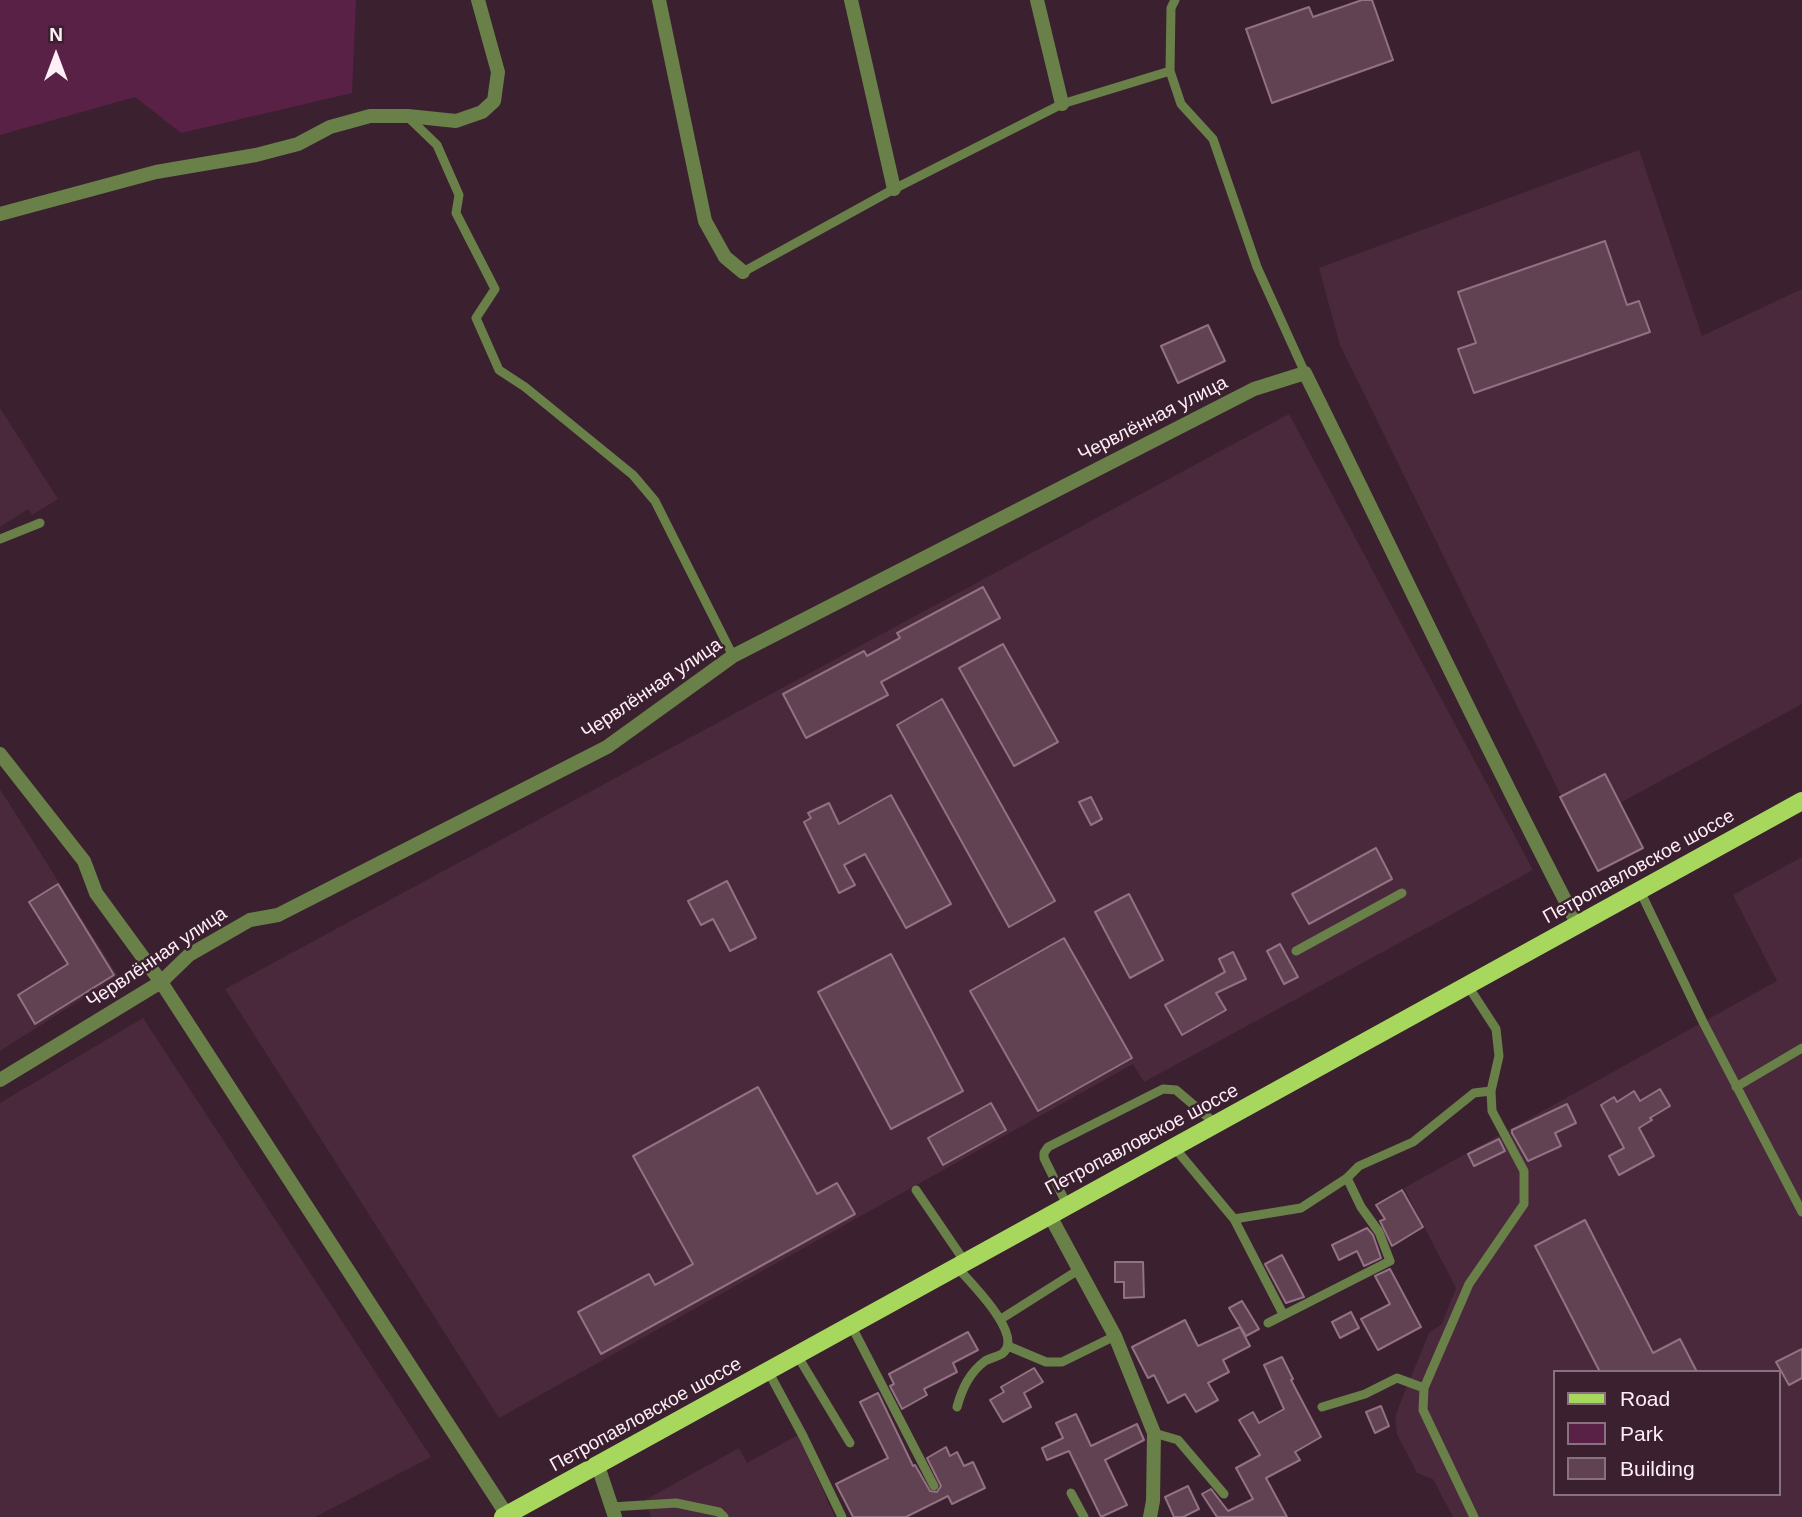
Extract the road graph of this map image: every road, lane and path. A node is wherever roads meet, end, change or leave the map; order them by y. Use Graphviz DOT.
graph roads {
  1 [pos="478,0"];
  2 [pos="659,0"];
  3 [pos="851,0"];
  4 [pos="1037,0"];
  5 [pos="1175,0"];
  6 [pos="1170,71"];
  7 [pos="1062,104"];
  8 [pos="408,116"];
  9 [pos="894,189"];
  10 [pos="0,214"];
  11 [pos="743,272"];
  12 [pos="1305,373"];
  13 [pos="40,523"];
  14 [pos="0,539"];
  15 [pos="733,656"];
  16 [pos="0,754"];
  17 [pos="1802,802"];
  18 [pos="1640,891"];
  19 [pos="1402,893"];
  20 [pos="1578,925"];
  21 [pos="1296,951"];
  22 [pos="161,982"];
  23 [pos="1468,986"];
  24 [pos="1802,1048"];
  25 [pos="0,1080"];
  26 [pos="1736,1087"];
  27 [pos="1491,1091"];
  28 [pos="1216,1124"];
  29 [pos="1174,1147"];
  30 [pos="1347,1178"];
  31 [pos="916,1190"];
  32 [pos="1067,1205"];
  33 [pos="1802,1212"];
  34 [pos="1049,1214"];
  35 [pos="1234,1219"];
  36 [pos="960,1264"];
  37 [pos="1080,1269"];
  38 [pos="1283,1314"];
  39 [pos="1001,1319"];
  40 [pos="1268,1323"];
  41 [pos="851,1325"];
  42 [pos="1115,1336"];
  43 [pos="1007,1346"];
  44 [pos="797,1355"];
  45 [pos="768,1371"];
  46 [pos="1424,1388"];
  47 [pos="957,1407"];
  48 [pos="1322,1407"];
  49 [pos="1154,1433"];
  50 [pos="850,1443"];
  51 [pos="598,1466"];
  52 [pos="934,1486"];
  53 [pos="1071,1493"];
  54 [pos="1224,1494"];
  55 [pos="613,1512"];
  56 [pos="505,1516"];
  57 [pos="724,1517"];
  58 [pos="842,1517"];
  59 [pos="1084,1517"];
  60 [pos="1150,1517"];
  61 [pos="1474,1517"];
  1 -- 8 [label="street"];
  2 -- 11 [label="street"];
  3 -- 9 [label="street"];
  4 -- 7 [label="street"];
  5 -- 6 [label="lane"];
  6 -- 7 [label="lane"];
  6 -- 12 [label="lane"];
  7 -- 9 [label="lane"];
  8 -- 10 [label="street"];
  8 -- 15 [label="lane"];
  9 -- 11 [label="lane"];
  12 -- 15 [label="street, Червлённая улица"];
  12 -- 20 [label="street"];
  13 -- 14 [label="lane"];
  15 -- 22 [label="street, Червлённая улица"];
  16 -- 22 [label="street"];
  17 -- 18 [label="main road, Петропавловское шоссе"];
  18 -- 20 [label="main road, Петропавловское шоссе"];
  18 -- 26 [label="lane"];
  19 -- 21 [label="lane"];
  20 -- 23 [label="main road, Петропавловское шоссе"];
  22 -- 25 [label="street, Червлённая улица"];
  22 -- 56 [label="street"];
  23 -- 27 [label="lane"];
  23 -- 28 [label="main road, Петропавловское шоссе"];
  24 -- 26 [label="lane"];
  26 -- 33 [label="lane"];
  27 -- 30 [label="lane"];
  27 -- 46 [label="lane"];
  28 -- 29 [label="main road, Петропавловское шоссе"];
  28 -- 32 [label="lane"];
  29 -- 32 [label="main road, Петропавловское шоссе"];
  29 -- 35 [label="lane"];
  30 -- 35 [label="lane"];
  30 -- 38 [label="lane"];
  31 -- 36 [label="lane"];
  32 -- 34 [label="main road, Петропавловское шоссе"];
  34 -- 36 [label="main road, Петропавловское шоссе"];
  34 -- 37 [label="street"];
  35 -- 38 [label="lane"];
  36 -- 39 [label="lane"];
  36 -- 41 [label="main road, Петропавловское шоссе"];
  37 -- 39 [label="lane"];
  37 -- 42 [label="street"];
  38 -- 40 [label="lane"];
  39 -- 43 [label="lane"];
  41 -- 44 [label="main road, Петропавловское шоссе"];
  41 -- 52 [label="lane"];
  42 -- 43 [label="lane"];
  42 -- 49 [label="street"];
  43 -- 47 [label="lane"];
  44 -- 45 [label="main road, Петропавловское шоссе"];
  44 -- 50 [label="lane"];
  45 -- 51 [label="main road, Петропавловское шоссе"];
  45 -- 58 [label="lane"];
  46 -- 48 [label="lane"];
  46 -- 61 [label="lane"];
  49 -- 54 [label="lane"];
  49 -- 60 [label="street"];
  51 -- 55 [label="street"];
  51 -- 56 [label="main road, Петропавловское шоссе"];
  53 -- 59 [label="lane"];
  55 -- 57 [label="lane"];
}
